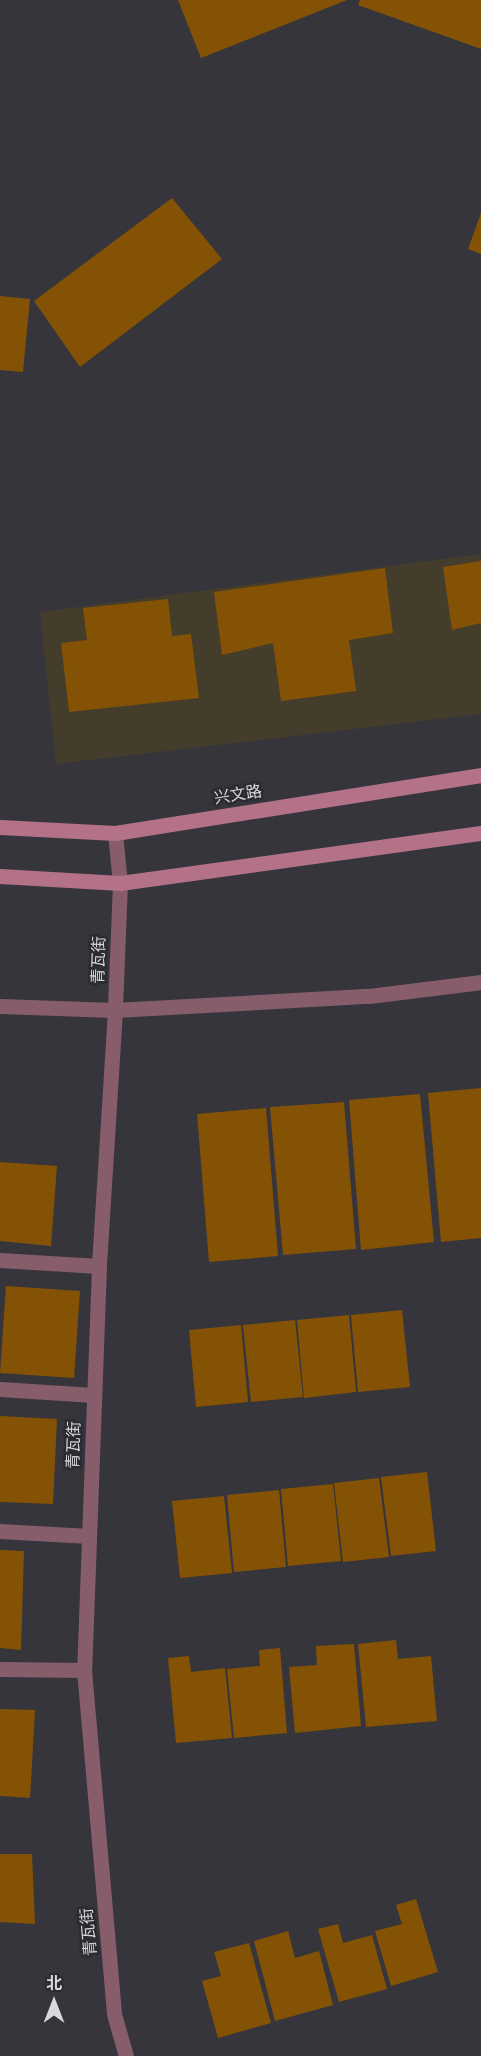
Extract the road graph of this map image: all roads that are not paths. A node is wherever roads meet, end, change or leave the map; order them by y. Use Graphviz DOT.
graph roads {
  1 [pos="481,775"];
  2 [pos="0,827"];
  3 [pos="115,833"];
  4 [pos="481,833"];
  5 [pos="0,876"];
  6 [pos="120,883"];
  7 [pos="481,982"];
  8 [pos="0,1006"];
  9 [pos="115,1010"];
  10 [pos="0,1260"];
  11 [pos="99,1266"];
  12 [pos="0,1389"];
  13 [pos="94,1395"];
  14 [pos="0,1531"];
  15 [pos="89,1536"];
  16 [pos="0,1669"];
  17 [pos="84,1670"];
  18 [pos="126,2056"];
  1 -- 3 [label="main road, 兴文路"];
  2 -- 3 [label="main road, 兴文路"];
  3 -- 6 [label="street, 青瓦街"];
  4 -- 6 [label="main road"];
  5 -- 6 [label="main road"];
  6 -- 9 [label="street, 青瓦街"];
  7 -- 9 [label="street"];
  8 -- 9 [label="street"];
  9 -- 11 [label="street, 青瓦街"];
  10 -- 11 [label="street"];
  11 -- 13 [label="street, 青瓦街"];
  12 -- 13 [label="street"];
  13 -- 15 [label="street, 青瓦街"];
  14 -- 15 [label="street"];
  15 -- 17 [label="street, 青瓦街"];
  16 -- 17 [label="street"];
  17 -- 18 [label="street, 青瓦街"];
}
